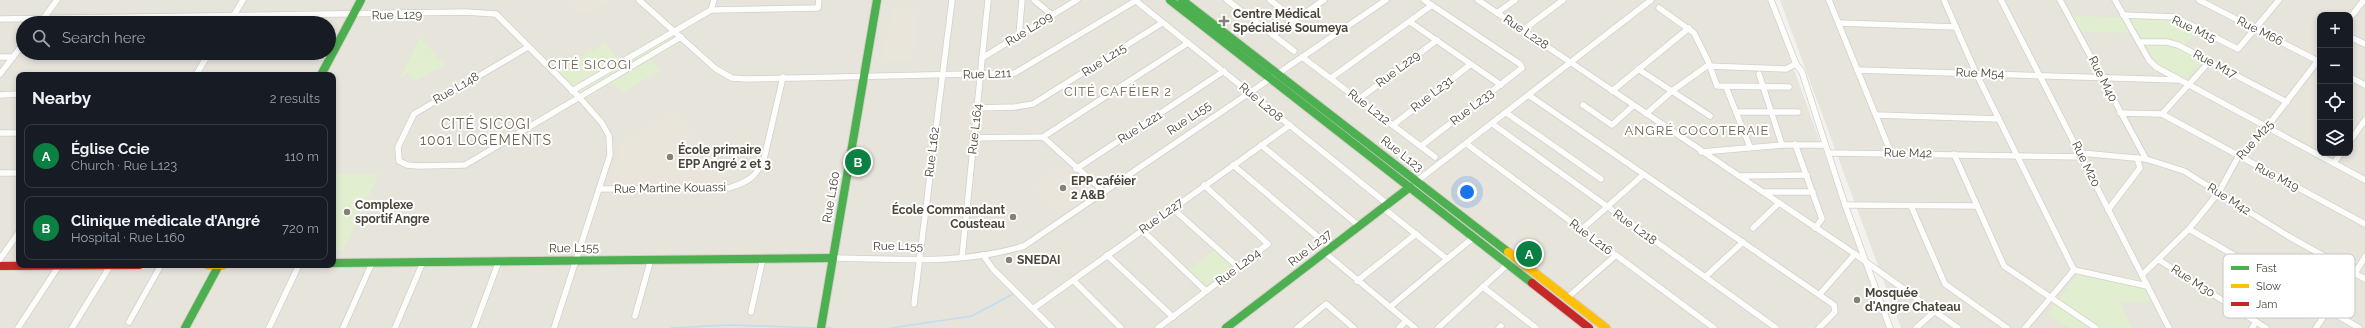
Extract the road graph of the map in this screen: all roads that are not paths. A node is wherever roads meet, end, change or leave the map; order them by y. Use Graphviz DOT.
graph roads {
  1 [pos="57,0"];
  2 [pos="243,0"];
  3 [pos="361,0"];
  4 [pos="639,0"];
  5 [pos="715,0"];
  6 [pos="819,0"];
  7 [pos="878,0"];
  8 [pos="952,0"];
  9 [pos="988,0"];
  10 [pos="1022,0"];
  11 [pos="1034,0"];
  12 [pos="1077,0"];
  13 [pos="1136,0"];
  14 [pos="1170,0"];
  15 [pos="1182,0"];
  16 [pos="1226,0"];
  17 [pos="1270,0"];
  18 [pos="1313,0"];
  19 [pos="1324,0"];
  20 [pos="1386,0"];
  21 [pos="1424,0"];
  22 [pos="1478,0"];
  23 [pos="1515,0"];
  24 [pos="1563,0"];
  25 [pos="1651,0"];
  26 [pos="1771,0"];
  27 [pos="1829,0"];
  28 [pos="1944,0"];
  29 [pos="2001,0"];
  30 [pos="2060,0"];
  31 [pos="2115,0"];
  32 [pos="2200,0"];
  33 [pos="2279,0"];
  34 [pos="2363,3"];
  35 [pos="1318,4"];
  36 [pos="1432,5"];
  37 [pos="1659,8"];
  38 [pos="728,9"];
  39 [pos="711,10"];
  40 [pos="1497,13"];
  41 [pos="234,15"];
  42 [pos="353,15"];
  43 [pos="1052,15"];
  44 [pos="2123,15"];
  45 [pos="2353,15"];
  46 [pos="45,16"];
  47 [pos="171,16"];
  48 [pos="0,19"];
  49 [pos="16,19"];
  50 [pos="1295,19"];
  51 [pos="1410,22"];
  52 [pos="1162,23"];
  53 [pos="1839,23"];
  54 [pos="1956,27"];
  55 [pos="1689,28"];
  56 [pos="2255,28"];
  57 [pos="673,30"];
  58 [pos="1523,30"];
  59 [pos="1019,35"];
  60 [pos="1273,35"];
  61 [pos="681,38"];
  62 [pos="2353,38"];
  63 [pos="1437,40"];
  64 [pos="2139,42"];
  65 [pos="1188,43"];
  66 [pos="2365,44"];
  67 [pos="336,47"];
  68 [pos="528,47"];
  69 [pos="1294,51"];
  70 [pos="16,53"];
  71 [pos="0,57"];
  72 [pos="13,57"];
  73 [pos="1302,57"];
  74 [pos="982,58"];
  75 [pos="2317,59"];
  76 [pos="205,60"];
  77 [pos="329,60"];
  78 [pos="2210,61"];
  79 [pos="1572,62"];
  80 [pos="2317,63"];
  81 [pos="1471,64"];
  82 [pos="1796,64"];
  83 [pos="1710,66"];
  84 [pos="1638,69"];
  85 [pos="1857,70"];
  86 [pos="1224,71"];
  87 [pos="198,72"];
  88 [pos="322,72"];
  89 [pos="1278,73"];
  90 [pos="1976,73"];
  91 [pos="0,74"];
  92 [pos="1759,74"];
  93 [pos="942,75"];
  94 [pos="981,75"];
  95 [pos="2040,75"];
  96 [pos="864,76"];
  97 [pos="2102,76"];
  98 [pos="783,77"];
  99 [pos="1271,78"];
  100 [pos="1331,78"];
  101 [pos="2353,79"];
  102 [pos="2179,80"];
  103 [pos="1501,85"];
  104 [pos="2189,85"];
  105 [pos="2365,85"];
  106 [pos="1726,87"];
  107 [pos="1763,87"];
  108 [pos="1788,88"];
  109 [pos="572,91"];
  110 [pos="1612,91"];
  111 [pos="1672,91"];
  112 [pos="1250,92"];
  113 [pos="16,94"];
  114 [pos="0,95"];
  115 [pos="1530,96"];
  116 [pos="579,97"];
  117 [pos="1359,99"];
  118 [pos="2287,102"];
  119 [pos="1583,105"];
  120 [pos="1634,106"];
  121 [pos="977,108"];
  122 [pos="1736,112"];
  123 [pos="1770,112"];
  124 [pos="1798,112"];
  125 [pos="2120,113"];
  126 [pos="1508,114"];
  127 [pos="1646,114"];
  128 [pos="2162,114"];
  129 [pos="1876,115"];
  130 [pos="1710,116"];
  131 [pos="1999,118"];
  132 [pos="2365,120"];
  133 [pos="1290,125"];
  134 [pos="1393,125"];
  135 [pos="1494,125"];
  136 [pos="2267,127"];
  137 [pos="0,133"];
  138 [pos="16,133"];
  139 [pos="2353,136"];
  140 [pos="973,138"];
  141 [pos="1043,138"];
  142 [pos="1795,144"];
  143 [pos="1261,145"];
  144 [pos="1468,145"];
  145 [pos="1782,145"];
  146 [pos="1825,145"];
  147 [pos="1421,146"];
  148 [pos="1750,147"];
  149 [pos="1701,152"];
  150 [pos="1891,152"];
  151 [pos="1829,153"];
  152 [pos="1954,154"];
  153 [pos="2017,155"];
  154 [pos="2082,155"];
  155 [pos="2238,156"];
  156 [pos="2340,156"];
  157 [pos="1435,157"];
  158 [pos="2137,158"];
  159 [pos="2146,159"];
  160 [pos="2334,163"];
  161 [pos="1234,165"];
  162 [pos="1076,169"];
  163 [pos="0,173"];
  164 [pos="16,173"];
  165 [pos="1643,175"];
  166 [pos="1807,175"];
  167 [pos="1739,176"];
  168 [pos="1601,178"];
  169 [pos="2365,180"];
  170 [pos="1417,181"];
  171 [pos="1204,185"];
  172 [pos="1410,187"];
  173 [pos="599,189"];
  174 [pos="1104,192"];
  175 [pos="1763,192"];
  176 [pos="1814,192"];
  177 [pos="2218,192"];
  178 [pos="1779,203"];
  179 [pos="1384,205"];
  180 [pos="1845,205"];
  181 [pos="1606,206"];
  182 [pos="1911,206"];
  183 [pos="1977,206"];
  184 [pos="1172,208"];
  185 [pos="2108,210"];
  186 [pos="2365,224"];
  187 [pos="1358,225"];
  188 [pos="1753,228"];
  189 [pos="1815,228"];
  190 [pos="1142,230"];
  191 [pos="1581,230"];
  192 [pos="2189,230"];
  193 [pos="1416,234"];
  194 [pos="16,236"];
  195 [pos="1474,237"];
  196 [pos="1743,242"];
  197 [pos="1327,250"];
  198 [pos="1855,254"];
  199 [pos="2231,254"];
  200 [pos="2323,254"];
  201 [pos="983,255"];
  202 [pos="1107,255"];
  203 [pos="1615,256"];
  204 [pos="962,257"];
  205 [pos="2365,257"];
  206 [pos="763,258"];
  207 [pos="833,258"];
  208 [pos="919,258"];
  209 [pos="0,259"];
  210 [pos="651,259"];
  211 [pos="1447,259"];
  212 [pos="577,260"];
  213 [pos="2159,260"];
  214 [pos="499,261"];
  215 [pos="423,262"];
  216 [pos="336,263"];
  217 [pos="372,263"];
  218 [pos="1508,264"];
  219 [pos="1867,264"];
  220 [pos="0,266"];
  221 [pos="16,266"];
  222 [pos="1237,266"];
  223 [pos="57,268"];
  224 [pos="109,268"];
  225 [pos="158,268"];
  226 [pos="217,268"];
  227 [pos="298,268"];
  228 [pos="2074,270"];
  229 [pos="2355,273"];
  230 [pos="2142,275"];
  231 [pos="1705,277"];
  232 [pos="2365,279"];
  233 [pos="1073,280"];
  234 [pos="1358,281"];
  235 [pos="2147,286"];
  236 [pos="1483,287"];
  237 [pos="1206,291"];
  238 [pos="1820,294"];
  239 [pos="1567,298"];
  240 [pos="2052,298"];
  241 [pos="2223,301"];
  242 [pos="914,304"];
  243 [pos="1390,307"];
  244 [pos="1034,308"];
  245 [pos="751,312"];
  246 [pos="1934,312"];
  247 [pos="635,316"];
  248 [pos="1173,317"];
  249 [pos="2250,318"];
  250 [pos="2323,318"];
  251 [pos="2342,318"];
  252 [pos="1406,321"];
  253 [pos="129,322"];
  254 [pos="2256,322"];
  255 [pos="1231,327"];
  256 [pos="18,328"];
  257 [pos="72,328"];
  258 [pos="185,328"];
  259 [pos="269,328"];
  260 [pos="343,328"];
  261 [pos="395,328"];
  262 [pos="474,328"];
  263 [pos="554,328"];
  264 [pos="820,328"];
  265 [pos="1052,328"];
  266 [pos="1121,328"];
  267 [pos="1158,328"];
  268 [pos="1297,328"];
  269 [pos="1354,328"];
  270 [pos="1399,328"];
  271 [pos="1414,328"];
  272 [pos="1438,328"];
  273 [pos="1536,328"];
  274 [pos="1589,328"];
  275 [pos="1606,328"];
  276 [pos="1714,328"];
  277 [pos="1776,328"];
  278 [pos="1818,328"];
  279 [pos="1890,328"];
  280 [pos="1916,328"];
  281 [pos="1958,328"];
  282 [pos="2006,328"];
  283 [pos="2025,328"];
  284 [pos="2096,328"];
  285 [pos="2169,328"];
  286 [pos="2252,328"];
  287 [pos="2266,328"];
  288 [pos="2316,328"];
  289 [pos="2359,328"];
  1 -- 46 [label="street"];
  2 -- 41 [label="street"];
  3 -- 42 [label="street"];
  4 -- 57 [label="street, Rue L211"];
  5 -- 38 [label="street"];
  5 -- 39 [label="street"];
  6 -- 38 [label="street"];
  7 -- 96 [label="street, Rue L160"];
  8 -- 93 [label="street, Rue L162"];
  9 -- 74 [label="street, Rue L164"];
  10 -- 59 [label="street"];
  11 -- 43 [label="street"];
  12 -- 43 [label="street, Rue L209"];
  13 -- 52 [label="street, Rue L208"];
  13 -- 94 [label="street, Rue L211"];
  14 -- 99 [label="street, Rue L123"];
  15 -- 89 [label="street, Rue L123"];
  16 -- 60 [label="street"];
  17 -- 50 [label="street"];
  18 -- 35 [label="street"];
  19 -- 35 [label="street"];
  20 -- 73 [label="street, Rue L155"];
  21 -- 36 [label="street"];
  22 -- 40 [label="street, Rue L228"];
  23 -- 40 [label="street"];
  24 -- 58 [label="street"];
  25 -- 79 [label="street"];
  26 -- 82 [label="street"];
  27 -- 53 [label="street"];
  28 -- 54 [label="street"];
  29 -- 95 [label="street, Rue M20"];
  30 -- 97 [label="street, Rue M40"];
  31 -- 44 [label="street"];
  32 -- 56 [label="street, Rue M66"];
  33 -- 56 [label="street"];
  34 -- 45 [label="street"];
  35 -- 50 [label="street"];
  36 -- 51 [label="street"];
  36 -- 103 [label="street, Rue L233"];
  37 -- 55 [label="street"];
  38 -- 39 [label="street"];
  39 -- 57 [label="street"];
  40 -- 58 [label="street, Rue L228"];
  41 -- 42 [label="street, Rue L129"];
  41 -- 47 [label="street, Rue L129"];
  42 -- 67 [label="street"];
  42 -- 68 [label="street, Rue L129"];
  43 -- 59 [label="street, Rue L209"];
  44 -- 56 [label="street, Rue M15"];
  44 -- 64 [label="street"];
  48 -- 49 [label="street, Rue L129"];
  50 -- 60 [label="street"];
  51 -- 63 [label="street"];
  51 -- 100 [label="street"];
  52 -- 65 [label="street, Rue L208"];
  52 -- 121 [label="street, Rue L215"];
  53 -- 54 [label="street"];
  53 -- 85 [label="street"];
  54 -- 90 [label="street"];
  55 -- 83 [label="street"];
  55 -- 84 [label="street"];
  56 -- 75 [label="street, Rue M66"];
  57 -- 61 [label="street, Rue L211"];
  57 -- 109 [label="street"];
  58 -- 79 [label="street, Rue L228"];
  59 -- 74 [label="street, Rue L209"];
  60 -- 69 [label="street"];
  61 -- 98 [label="street, Rue L211"];
  61 -- 116 [label="street"];
  62 -- 66 [label="street"];
  63 -- 81 [label="street"];
  63 -- 117 [label="street, Rue L229"];
  64 -- 78 [label="street, Rue M17"];
  64 -- 102 [label="street"];
  65 -- 86 [label="street, Rue L208"];
  65 -- 141 [label="street"];
  68 -- 109 [label="street, Rue L129"];
  68 -- 116 [label="street, Rue L148"];
  70 -- 72 [label="street"];
  71 -- 72 [label="street"];
  72 -- 91 [label="street"];
  73 -- 89 [label="street, Rue L155"];
  73 -- 100 [label="street, Rue L212"];
  74 -- 94 [label="street, Rue L164"];
  76 -- 87 [label="street"];
  77 -- 88 [label="street"];
  78 -- 104 [label="street"];
  78 -- 118 [label="street, Rue M17"];
  79 -- 110 [label="street, Rue L228"];
  79 -- 115 [label="street"];
  80 -- 118 [label="street, Rue M25"];
  81 -- 103 [label="street"];
  81 -- 134 [label="street, Rue L231"];
  82 -- 83 [label="street"];
  82 -- 146 [label="street"];
  83 -- 106 [label="street"];
  83 -- 111 [label="street"];
  84 -- 110 [label="street"];
  84 -- 111 [label="street"];
  85 -- 90 [label="street, Rue M54"];
  85 -- 129 [label="street"];
  86 -- 112 [label="street, Rue L208"];
  86 -- 162 [label="street, Rue L221"];
  89 -- 99 [label="street, Rue L155"];
  89 -- 170 [label="street, Rue L123"];
  90 -- 95 [label="street, Rue M54"];
  90 -- 131 [label="street"];
  92 -- 107 [label="street"];
  93 -- 94 [label="street, Rue L211"];
  93 -- 96 [label="street, Rue L211"];
  93 -- 208 [label="street, Rue L162"];
  94 -- 121 [label="street, Rue L164"];
  95 -- 97 [label="street, Rue M54"];
  95 -- 154 [label="street, Rue M20"];
  96 -- 98 [label="street, Rue L211"];
  96 -- 207 [label="street, Rue L160"];
  97 -- 102 [label="street, Rue M54"];
  97 -- 125 [label="street, Rue M40"];
  98 -- 173 [label="street, Rue Martine Kouassi"];
  99 -- 112 [label="street, Rue L155"];
  99 -- 172 [label="street, Rue L123"];
  100 -- 117 [label="street, Rue L212"];
  101 -- 105 [label="street"];
  102 -- 104 [label="street"];
  103 -- 147 [label="street, Rue L233"];
  104 -- 128 [label="street"];
  104 -- 136 [label="street"];
  106 -- 107 [label="street"];
  106 -- 122 [label="street"];
  107 -- 108 [label="street"];
  107 -- 123 [label="street"];
  109 -- 116 [label="street, Rue L129"];
  110 -- 120 [label="street, Rue L228"];
  111 -- 127 [label="street"];
  111 -- 130 [label="street"];
  112 -- 133 [label="street, Rue L208"];
  112 -- 174 [label="street, Rue L155"];
  113 -- 114 [label="street"];
  115 -- 126 [label="street"];
  115 -- 165 [label="street"];
  116 -- 173 [label="street, Rue L129"];
  117 -- 134 [label="street, Rue L212"];
  118 -- 136 [label="street, Rue M25"];
  119 -- 120 [label="street"];
  120 -- 127 [label="street, Rue L228"];
  121 -- 140 [label="street, Rue L164"];
  122 -- 123 [label="street"];
  122 -- 148 [label="street"];
  123 -- 124 [label="street"];
  123 -- 145 [label="street"];
  125 -- 128 [label="street, Rue M19"];
  125 -- 159 [label="street, Rue M40"];
  126 -- 135 [label="street"];
  126 -- 168 [label="street"];
  127 -- 149 [label="street, Rue L228"];
  128 -- 155 [label="street, Rue M19"];
  129 -- 131 [label="street"];
  129 -- 150 [label="street"];
  131 -- 153 [label="street"];
  132 -- 139 [label="street"];
  133 -- 143 [label="street, Rue L227"];
  133 -- 179 [label="street, Rue L208"];
  134 -- 147 [label="street, Rue L212"];
  135 -- 144 [label="street"];
  135 -- 181 [label="street, Rue L218"];
  136 -- 155 [label="street, Rue M25"];
  136 -- 160 [label="street"];
  137 -- 138 [label="street"];
  140 -- 141 [label="street"];
  140 -- 204 [label="street, Rue L164"];
  141 -- 162 [label="street"];
  142 -- 145 [label="street"];
  142 -- 146 [label="street"];
  142 -- 166 [label="street"];
  143 -- 161 [label="street, Rue L227"];
  143 -- 187 [label="street"];
  144 -- 170 [label="street"];
  144 -- 191 [label="street, Rue L216"];
  145 -- 148 [label="street"];
  146 -- 151 [label="street"];
  147 -- 157 [label="street, Rue L212"];
  148 -- 149 [label="street"];
  149 -- 167 [label="street, Rue L228"];
  150 -- 151 [label="street, Rue M42"];
  150 -- 152 [label="street, Rue M42"];
  151 -- 180 [label="street"];
  152 -- 153 [label="street, Rue M42"];
  152 -- 183 [label="street"];
  153 -- 154 [label="street, Rue M42"];
  153 -- 228 [label="street"];
  154 -- 158 [label="street, Rue M42"];
  154 -- 185 [label="street, Rue M20"];
  155 -- 177 [label="street, Rue M25"];
  155 -- 186 [label="street, Rue M19"];
  156 -- 160 [label="street"];
  158 -- 159 [label="street, Rue M42"];
  158 -- 185 [label="street"];
  159 -- 177 [label="street, Rue M42"];
  160 -- 169 [label="street"];
  161 -- 171 [label="street, Rue L227"];
  161 -- 197 [label="street"];
  162 -- 174 [label="street"];
  163 -- 164 [label="street"];
  165 -- 181 [label="street"];
  165 -- 196 [label="street"];
  166 -- 167 [label="street"];
  166 -- 176 [label="street"];
  167 -- 175 [label="street, Rue L228"];
  170 -- 239 [label="street, Rue L123"];
  171 -- 184 [label="street, Rue L227"];
  171 -- 222 [label="street, Rue L204"];
  172 -- 179 [label="street, Rue L237"];
  172 -- 195 [label="street, Rue L123"];
  173 -- 212 [label="street, Rue L129"];
  174 -- 201 [label="street, Rue L155"];
  175 -- 176 [label="street"];
  175 -- 178 [label="street, Rue L228"];
  176 -- 189 [label="street"];
  177 -- 192 [label="street, Rue M25"];
  177 -- 200 [label="street, Rue M42"];
  178 -- 188 [label="street"];
  178 -- 189 [label="street, Rue L228"];
  179 -- 187 [label="street, Rue L237"];
  179 -- 193 [label="street, Rue L208"];
  180 -- 182 [label="street"];
  180 -- 219 [label="street"];
  181 -- 191 [label="street"];
  181 -- 231 [label="street, Rue L218"];
  182 -- 183 [label="street"];
  182 -- 282 [label="street"];
  183 -- 240 [label="street"];
  184 -- 190 [label="street, Rue L227"];
  184 -- 222 [label="street"];
  185 -- 230 [label="street, Rue M20"];
  187 -- 197 [label="street, Rue L237"];
  189 -- 198 [label="street, Rue L228"];
  190 -- 202 [label="street, Rue L227"];
  190 -- 237 [label="street"];
  191 -- 203 [label="street, Rue L216"];
  192 -- 199 [label="street"];
  192 -- 213 [label="street, Rue M25"];
  193 -- 211 [label="street, Rue L208"];
  193 -- 234 [label="street"];
  194 -- 209 [label="street"];
  195 -- 211 [label="street"];
  195 -- 218 [label="street, Rue L123"];
  196 -- 231 [label="street"];
  196 -- 238 [label="street"];
  197 -- 234 [label="street"];
  197 -- 255 [label="street, Rue L237"];
  198 -- 219 [label="street, Rue L228"];
  198 -- 238 [label="street"];
  201 -- 204 [label="street, Rue L155"];
  201 -- 244 [label="street"];
  202 -- 233 [label="street, Rue L227"];
  202 -- 248 [label="street"];
  203 -- 239 [label="street"];
  203 -- 276 [label="street, Rue L216"];
  204 -- 208 [label="street, Rue L155"];
  205 -- 229 [label="street"];
  206 -- 207 [label="street, Rue L155"];
  206 -- 210 [label="street, Rue L155"];
  206 -- 245 [label="street"];
  207 -- 208 [label="street, Rue L155"];
  207 -- 264 [label="street, Rue L160"];
  208 -- 242 [label="street, Rue L162"];
  210 -- 212 [label="street, Rue L155"];
  210 -- 247 [label="street"];
  211 -- 243 [label="street"];
  212 -- 214 [label="street, Rue L155"];
  212 -- 263 [label="street, Rue L129"];
  213 -- 230 [label="street, Rue M25"];
  213 -- 241 [label="street, Rue M30"];
  214 -- 215 [label="street, Rue L155"];
  214 -- 262 [label="street"];
  215 -- 217 [label="street, Rue L155"];
  215 -- 261 [label="street"];
  216 -- 217 [label="street, Rue L155"];
  217 -- 260 [label="street"];
  218 -- 236 [label="street"];
  218 -- 274 [label="street, Rue L123"];
  219 -- 246 [label="street, Rue L228"];
  219 -- 279 [label="street"];
  220 -- 221 [label="street"];
  222 -- 237 [label="street, Rue L204"];
  223 -- 256 [label="street"];
  224 -- 257 [label="street"];
  225 -- 253 [label="street"];
  226 -- 258 [label="street"];
  227 -- 259 [label="street"];
  228 -- 235 [label="street"];
  228 -- 240 [label="street"];
  229 -- 232 [label="street, Rue M42"];
  230 -- 235 [label="street, Rue M20"];
  231 -- 277 [label="street, Rue L218"];
  233 -- 244 [label="street, Rue L227"];
  233 -- 266 [label="street"];
  234 -- 243 [label="street"];
  235 -- 285 [label="street, Rue M20"];
  236 -- 272 [label="street"];
  236 -- 273 [label="street"];
  237 -- 248 [label="street, Rue L204"];
  238 -- 278 [label="street"];
  239 -- 275 [label="street, Rue L123"];
  240 -- 283 [label="street"];
  240 -- 284 [label="street"];
  243 -- 252 [label="street"];
  244 -- 265 [label="street"];
  246 -- 280 [label="street"];
  246 -- 281 [label="street, Rue L228"];
  248 -- 267 [label="street, Rue L204"];
  249 -- 254 [label="street, Rue M30"];
  250 -- 288 [label="street"];
  251 -- 289 [label="street"];
  252 -- 270 [label="street"];
  252 -- 271 [label="street"];
  254 -- 286 [label="street"];
  254 -- 287 [label="street, Rue M30"];
  268 -- 269 [label="street"];
}
